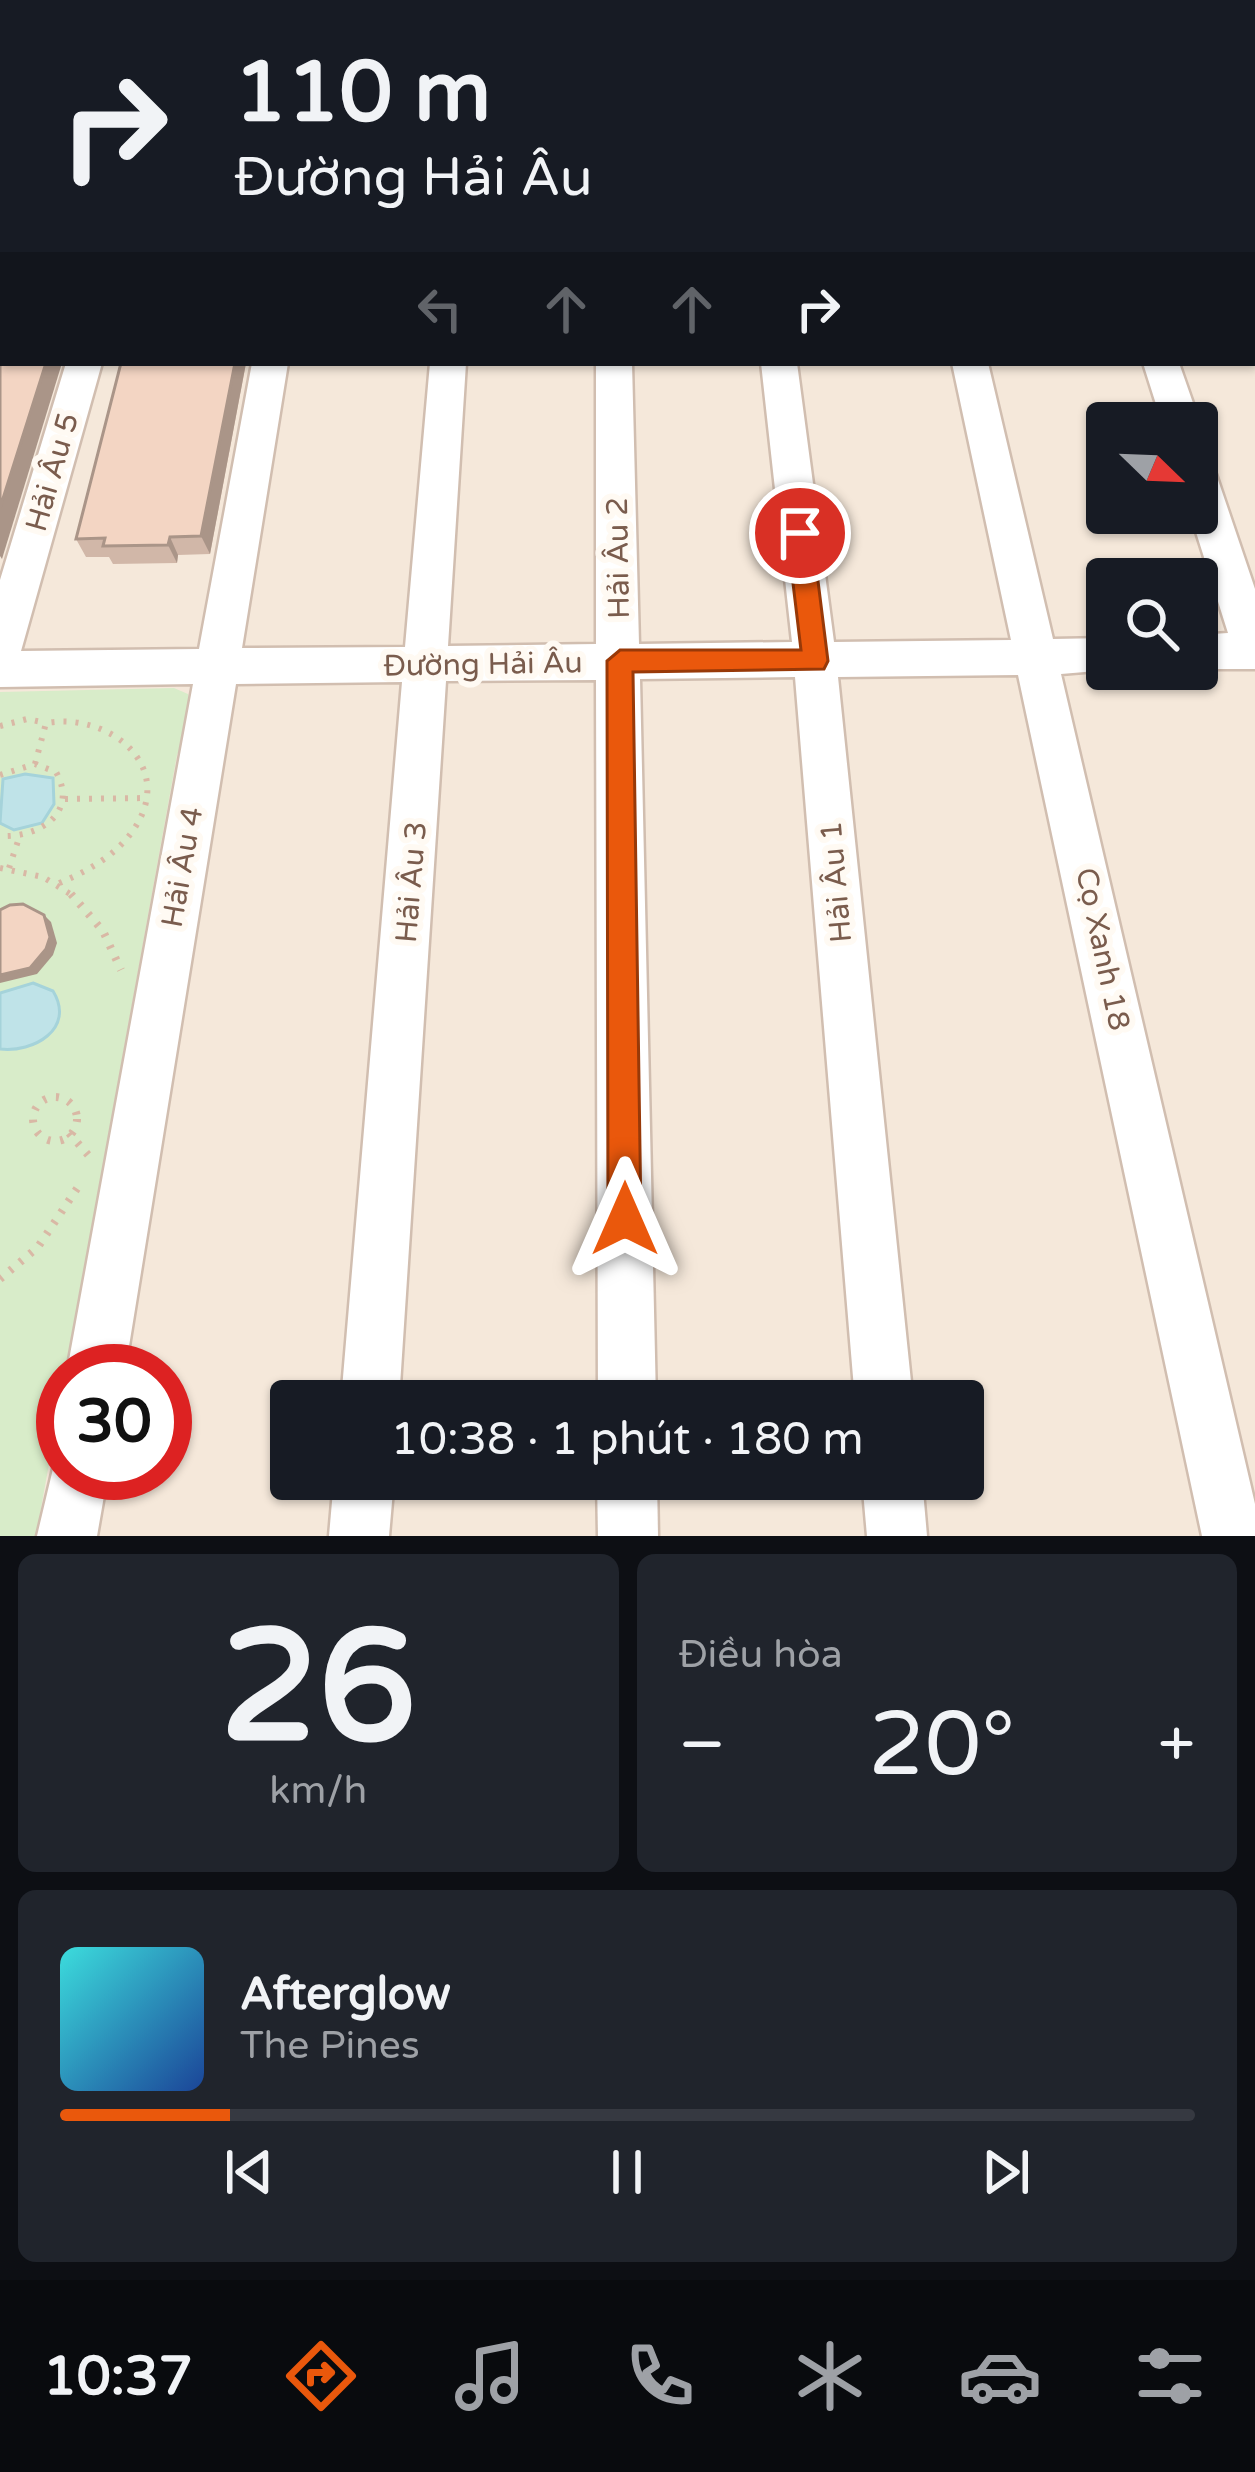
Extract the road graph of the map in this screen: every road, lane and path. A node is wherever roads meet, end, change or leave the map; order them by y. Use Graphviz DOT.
graph roads {
  1 [pos="83,366"];
  2 [pos="269,366"];
  3 [pos="448,366"];
  4 [pos="614,366"];
  5 [pos="779,366"];
  6 [pos="971,366"];
  7 [pos="1162,366"];
  8 [pos="1173,402"];
  9 [pos="1217,534"];
  10 [pos="0,650"];
  11 [pos="1255,650"];
  12 [pos="1218,651"];
  13 [pos="1086,657"];
  14 [pos="1039,659"];
  15 [pos="620,661"];
  16 [pos="815,661"];
  17 [pos="216,666"];
  18 [pos="428,666"];
  19 [pos="0,669"];
  20 [pos="46,723"];
  21 [pos="0,726"];
  22 [pos="35,764"];
  23 [pos="0,776"];
  24 [pos="170,797"];
  25 [pos="147,798"];
  26 [pos="65,799"];
  27 [pos="0,836"];
  28 [pos="20,838"];
  29 [pos="4,868"];
  30 [pos="57,884"];
  31 [pos="126,985"];
  32 [pos="69,1133"];
  33 [pos="102,1138"];
  34 [pos="92,1159"];
  35 [pos="0,1279"];
  36 [pos="100,1344"];
  37 [pos="372,1380"];
  38 [pos="627,1380"];
  39 [pos="882,1380"];
  40 [pos="74,1500"];
  41 [pos="362,1500"];
  42 [pos="627,1500"];
  43 [pos="894,1500"];
  44 [pos="68,1536"];
  45 [pos="359,1536"];
  46 [pos="628,1536"];
  47 [pos="897,1536"];
  48 [pos="1232,1536"];
  1 -- 10 [label="street, Hải Âu 5"];
  2 -- 17 [label="street, Hải Âu 4"];
  3 -- 18 [label="street, Hải Âu 3"];
  4 -- 15 [label="street, Hải Âu 2"];
  5 -- 16 [label="street, Hải Âu 1"];
  6 -- 14 [label="street, Cọ Xanh 18"];
  7 -- 8 [label="street"];
  9 -- 11 [label="street"];
  11 -- 12 [label="street"];
  13 -- 14 [label="street, Đường Hải Âu"];
  14 -- 16 [label="street, Đường Hải Âu"];
  14 -- 48 [label="street, Cọ Xanh 18"];
  15 -- 16 [label="street, Đường Hải Âu"];
  15 -- 18 [label="street, Đường Hải Âu"];
  15 -- 38 [label="street, Hải Âu 2"];
  16 -- 39 [label="street, Hải Âu 1"];
  17 -- 18 [label="street, Đường Hải Âu"];
  17 -- 19 [label="street, Đường Hải Âu"];
  17 -- 36 [label="street, Hải Âu 4"];
  18 -- 37 [label="street, Hải Âu 3"];
  20 -- 21 [label="path"];
  20 -- 22 [label="path"];
  20 -- 25 [label="path"];
  22 -- 23 [label="path"];
  22 -- 26 [label="path"];
  24 -- 25 [label="path"];
  25 -- 26 [label="path"];
  25 -- 30 [label="path"];
  26 -- 28 [label="path"];
  27 -- 28 [label="path"];
  28 -- 29 [label="path"];
  29 -- 30 [label="path"];
  30 -- 31 [label="path"];
  32 -- 32 [label="path"];
  32 -- 34 [label="path"];
  33 -- 34 [label="path"];
  34 -- 35 [label="path"];
  40 -- 44 [label="street"];
  41 -- 45 [label="street"];
  42 -- 46 [label="street"];
  43 -- 47 [label="street"];
}
